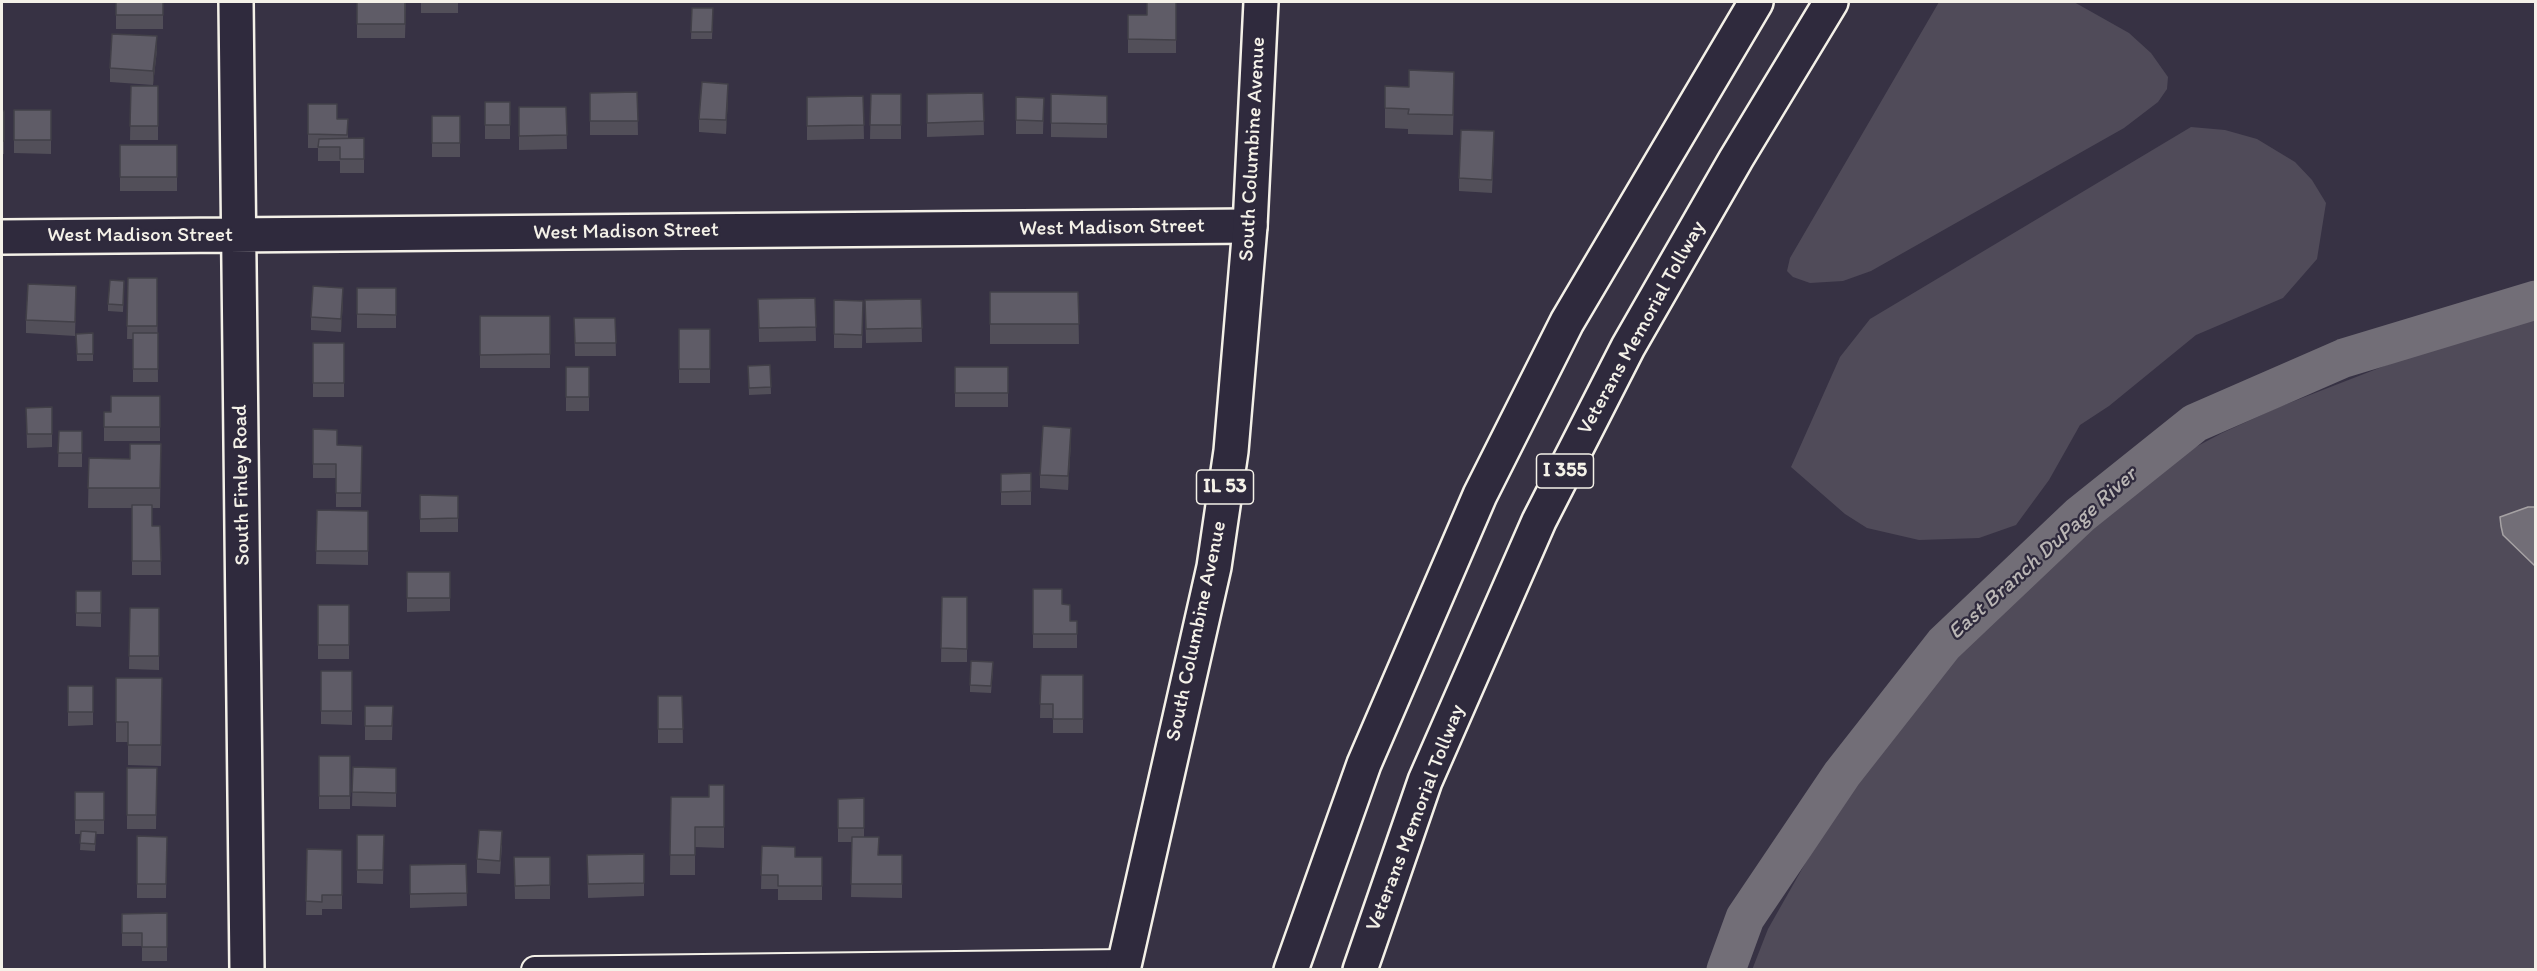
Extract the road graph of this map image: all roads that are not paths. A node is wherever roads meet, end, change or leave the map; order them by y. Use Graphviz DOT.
graph roads {
  1 [pos="236,2"];
  2 [pos="1261,2"];
  3 [pos="1756,2"];
  4 [pos="1831,2"];
  5 [pos="1250,226"];
  6 [pos="239,236"];
  7 [pos="2,237"];
  8 [pos="1124,966"];
  9 [pos="247,969"];
  10 [pos="535,969"];
  11 [pos="1291,969"];
  12 [pos="1360,969"];
  1 -- 6 [label="main road, South Finley Road"];
  2 -- 5 [label="main road, South Columbine Avenue / IL 53"];
  3 -- 11 [label="main road"];
  4 -- 12 [label="main road, Veterans Memorial Tollway / I 355"];
  5 -- 6 [label="main road, West Madison Street"];
  5 -- 8 [label="main road, South Columbine Avenue / IL 53"];
  6 -- 7 [label="main road, West Madison Street"];
  6 -- 9 [label="main road, South Finley Road"];
  8 -- 10 [label="street"];
}
